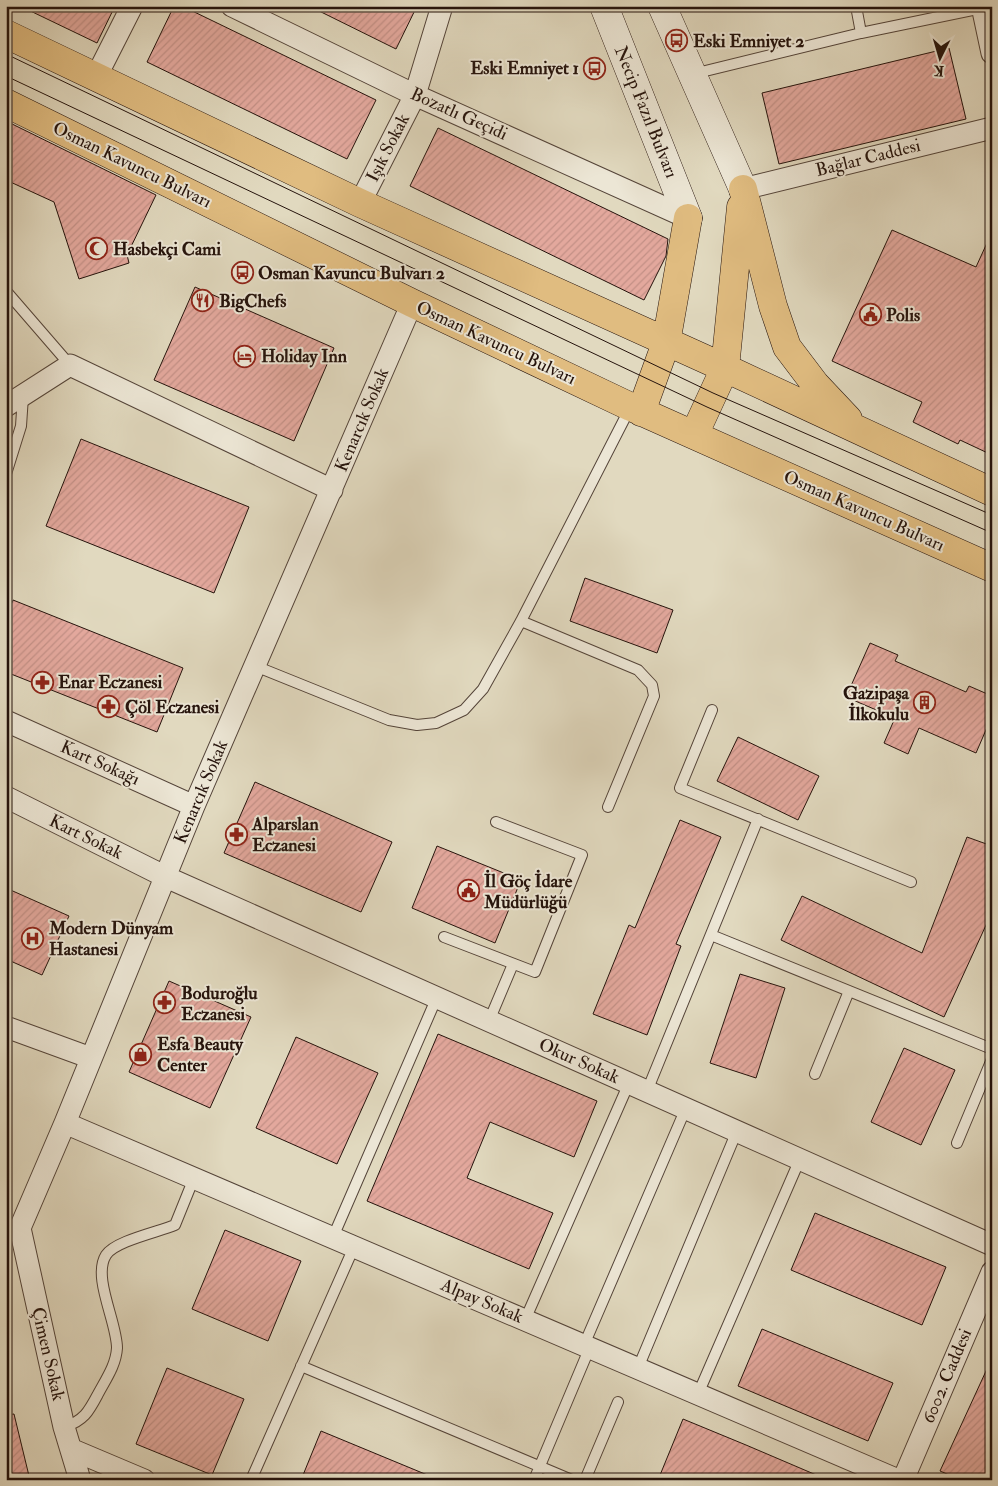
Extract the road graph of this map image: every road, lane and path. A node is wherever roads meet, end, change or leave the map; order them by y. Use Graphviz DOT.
graph roads {
  1 [pos="132,6"];
  2 [pos="232,6"];
  3 [pos="442,6"];
  4 [pos="604,6"];
  5 [pos="662,6"];
  6 [pos="856,6"];
  7 [pos="982,7"];
  8 [pos="862,33"];
  9 [pos="6,34"];
  10 [pos="992,53"];
  11 [pos="691,75"];
  12 [pos="96,77"];
  13 [pos="415,95"];
  14 [pos="6,103"];
  15 [pos="992,128"];
  16 [pos="743,189"];
  17 [pos="360,203"];
  18 [pos="688,218"];
  19 [pos="6,291"];
  20 [pos="412,303"];
  21 [pos="666,343"];
  22 [pos="70,365"];
  23 [pos="725,368"];
  24 [pos="15,400"];
  25 [pos="636,410"];
  26 [pos="860,431"];
  27 [pos="694,435"];
  28 [pos="6,474"];
  29 [pos="332,490"];
  30 [pos="992,492"];
  31 [pos="992,568"];
  32 [pos="521,622"];
  33 [pos="255,666"];
  34 [pos="712,710"];
  35 [pos="6,721"];
  36 [pos="6,797"];
  37 [pos="194,806"];
  38 [pos="608,807"];
  39 [pos="758,820"];
  40 [pos="496,822"];
  41 [pos="166,877"];
  42 [pos="911,882"];
  43 [pos="710,935"];
  44 [pos="444,937"];
  45 [pos="513,964"];
  46 [pos="849,991"];
  47 [pos="437,997"];
  48 [pos="489,1021"];
  49 [pos="6,1027"];
  50 [pos="992,1049"];
  51 [pos="91,1058"];
  52 [pos="992,1059"];
  53 [pos="815,1074"];
  54 [pos="638,1087"];
  55 [pos="686,1108"];
  56 [pos="65,1123"];
  57 [pos="737,1131"];
  58 [pos="957,1143"];
  59 [pos="800,1159"];
  60 [pos="194,1178"];
  61 [pos="13,1230"];
  62 [pos="333,1237"];
  63 [pos="992,1245"];
  64 [pos="354,1247"];
  65 [pos="992,1272"];
  66 [pos="525,1320"];
  67 [pos="587,1346"];
  68 [pos="301,1366"];
  69 [pos="638,1368"];
  70 [pos="698,1394"];
  71 [pos="618,1402"];
  72 [pos="64,1427"];
  73 [pos="73,1450"];
  74 [pos="540,1466"];
  75 [pos="80,1480"];
  76 [pos="144,1480"];
  77 [pos="251,1480"];
  78 [pos="534,1480"];
  79 [pos="572,1480"];
  80 [pos="585,1480"];
  81 [pos="898,1480"];
  82 [pos="903,1480"];
  1 -- 12 [label="street"];
  2 -- 13 [label="street, Bozatlı Geçidi"];
  3 -- 13 [label="street, Işık Sokak"];
  4 -- 18 [label="street, Necip Fazıl Bulvarı"];
  5 -- 11 [label="street"];
  6 -- 8 [label="lane"];
  7 -- 8 [label="lane"];
  7 -- 10 [label="street"];
  8 -- 11 [label="lane"];
  9 -- 12 [label="highway"];
  11 -- 16 [label="street"];
  12 -- 17 [label="highway"];
  13 -- 17 [label="street, Işık Sokak"];
  13 -- 18 [label="street, Bozatlı Geçidi"];
  14 -- 20 [label="highway, Osman Kavuncu Bulvarı"];
  15 -- 16 [label="street, Bağlar Caddesi"];
  16 -- 23 [label="highway"];
  16 -- 26 [label="highway"];
  17 -- 21 [label="highway"];
  18 -- 21 [label="highway"];
  19 -- 22 [label="lane"];
  20 -- 25 [label="highway, Osman Kavuncu Bulvarı"];
  20 -- 29 [label="street, Kenarcık Sokak"];
  21 -- 23 [label="highway"];
  21 -- 25 [label="highway"];
  22 -- 24 [label="street"];
  22 -- 29 [label="street"];
  23 -- 26 [label="highway"];
  23 -- 27 [label="highway"];
  24 -- 28 [label="lane"];
  25 -- 27 [label="highway, Osman Kavuncu Bulvarı"];
  25 -- 32 [label="lane"];
  26 -- 30 [label="highway"];
  27 -- 31 [label="highway, Osman Kavuncu Bulvarı"];
  29 -- 33 [label="street, Kenarcık Sokak"];
  32 -- 33 [label="lane"];
  32 -- 38 [label="lane"];
  33 -- 37 [label="street, Kenarcık Sokak"];
  34 -- 39 [label="lane"];
  35 -- 37 [label="street, Kart Sokağı"];
  36 -- 41 [label="street, Kart Sokak"];
  37 -- 41 [label="street, Kenarcık Sokak"];
  39 -- 42 [label="lane"];
  39 -- 43 [label="lane"];
  40 -- 45 [label="lane"];
  41 -- 47 [label="street, Okur Sokak"];
  41 -- 51 [label="street, Kenarcık Sokak"];
  43 -- 46 [label="lane"];
  43 -- 54 [label="lane"];
  44 -- 45 [label="lane"];
  45 -- 48 [label="lane"];
  46 -- 50 [label="lane"];
  46 -- 53 [label="lane"];
  47 -- 48 [label="street, Okur Sokak"];
  47 -- 62 [label="lane"];
  48 -- 54 [label="street, Okur Sokak"];
  49 -- 51 [label="street"];
  51 -- 56 [label="street, Kenarcık Sokak"];
  52 -- 58 [label="lane"];
  54 -- 55 [label="street, Okur Sokak"];
  54 -- 66 [label="lane"];
  55 -- 57 [label="street, Okur Sokak"];
  55 -- 67 [label="lane"];
  56 -- 60 [label="street, Alpay Sokak"];
  56 -- 61 [label="street, Kenarcık Sokak"];
  57 -- 59 [label="street, Okur Sokak"];
  57 -- 69 [label="lane"];
  59 -- 63 [label="street, Okur Sokak"];
  59 -- 70 [label="lane"];
  60 -- 62 [label="street, Alpay Sokak"];
  60 -- 72 [label="lane"];
  61 -- 72 [label="street, Çimen Sokak"];
  62 -- 64 [label="street, Alpay Sokak"];
  64 -- 66 [label="street, Alpay Sokak"];
  64 -- 68 [label="lane"];
  65 -- 82 [label="street, 6002. Caddesi"];
  66 -- 67 [label="street, Alpay Sokak"];
  67 -- 69 [label="street, Alpay Sokak"];
  67 -- 74 [label="lane"];
  68 -- 74 [label="lane"];
  68 -- 77 [label="lane"];
  69 -- 70 [label="street, Alpay Sokak"];
  70 -- 81 [label="street, Alpay Sokak"];
  71 -- 80 [label="lane"];
  72 -- 73 [label="street, Çimen Sokak"];
  73 -- 75 [label="street, Çimen Sokak"];
  73 -- 76 [label="street"];
  74 -- 78 [label="lane"];
  74 -- 79 [label="lane"];
}
